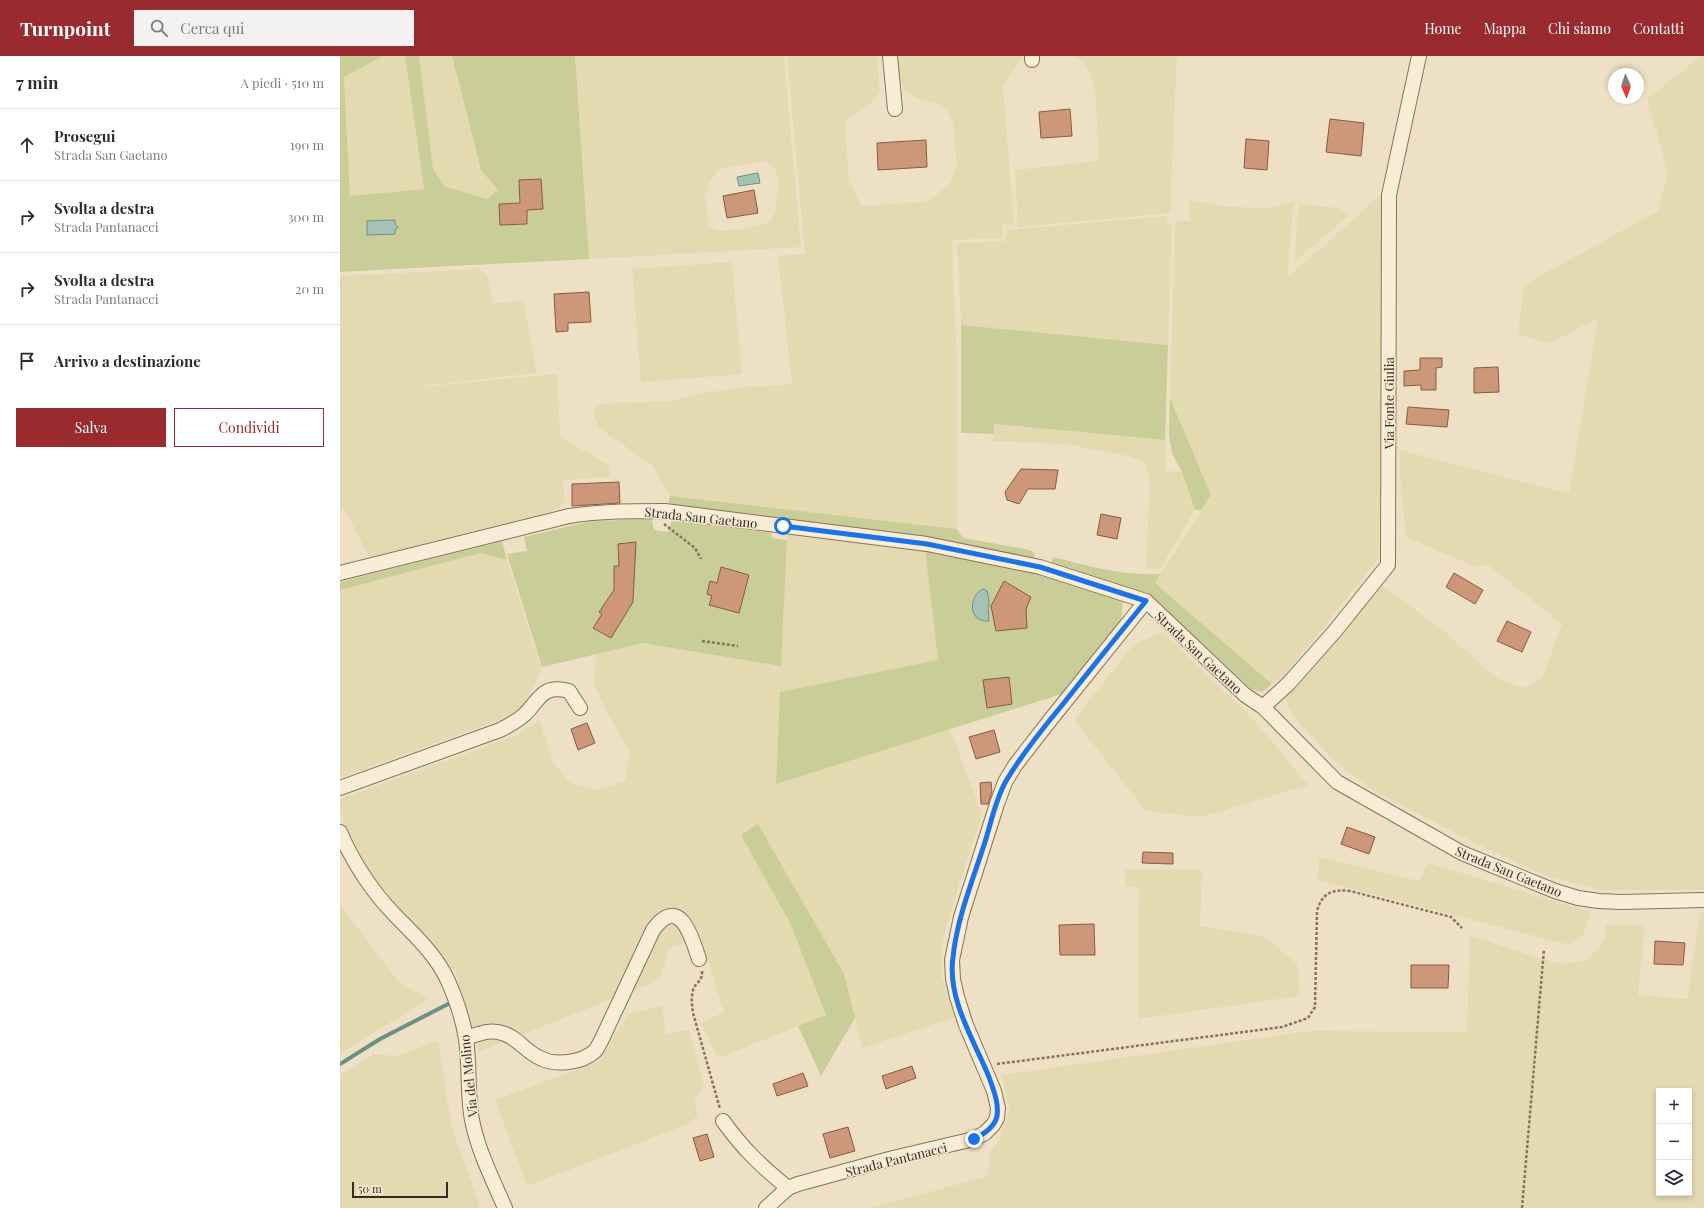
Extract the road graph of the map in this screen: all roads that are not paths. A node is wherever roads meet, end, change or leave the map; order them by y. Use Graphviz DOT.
graph roads {
  1 [pos="890,56"];
  2 [pos="1419,56"];
  3 [pos="895,109"];
  4 [pos="340,573"];
  5 [pos="1146,601"];
  6 [pos="1263,706"];
  7 [pos="580,708"];
  8 [pos="340,788"];
  9 [pos="340,832"];
  10 [pos="1704,900"];
  11 [pos="699,959"];
  12 [pos="466,1038"];
  13 [pos="723,1121"];
  14 [pos="788,1188"];
  15 [pos="505,1208"];
  16 [pos="766,1208"];
  1 -- 3 [label="street"];
  2 -- 6 [label="street, Via Fonte Giulia"];
  4 -- 5 [label="street, Strada San Gaetano"];
  5 -- 6 [label="street, Strada San Gaetano"];
  5 -- 14 [label="street, Strada Pantanacci"];
  6 -- 10 [label="street, Strada San Gaetano"];
  7 -- 8 [label="street"];
  9 -- 12 [label="street, Via del Molino"];
  11 -- 12 [label="street"];
  12 -- 15 [label="street, Via del Molino"];
  13 -- 14 [label="street"];
  14 -- 16 [label="street, Strada Pantanacci"];
}
